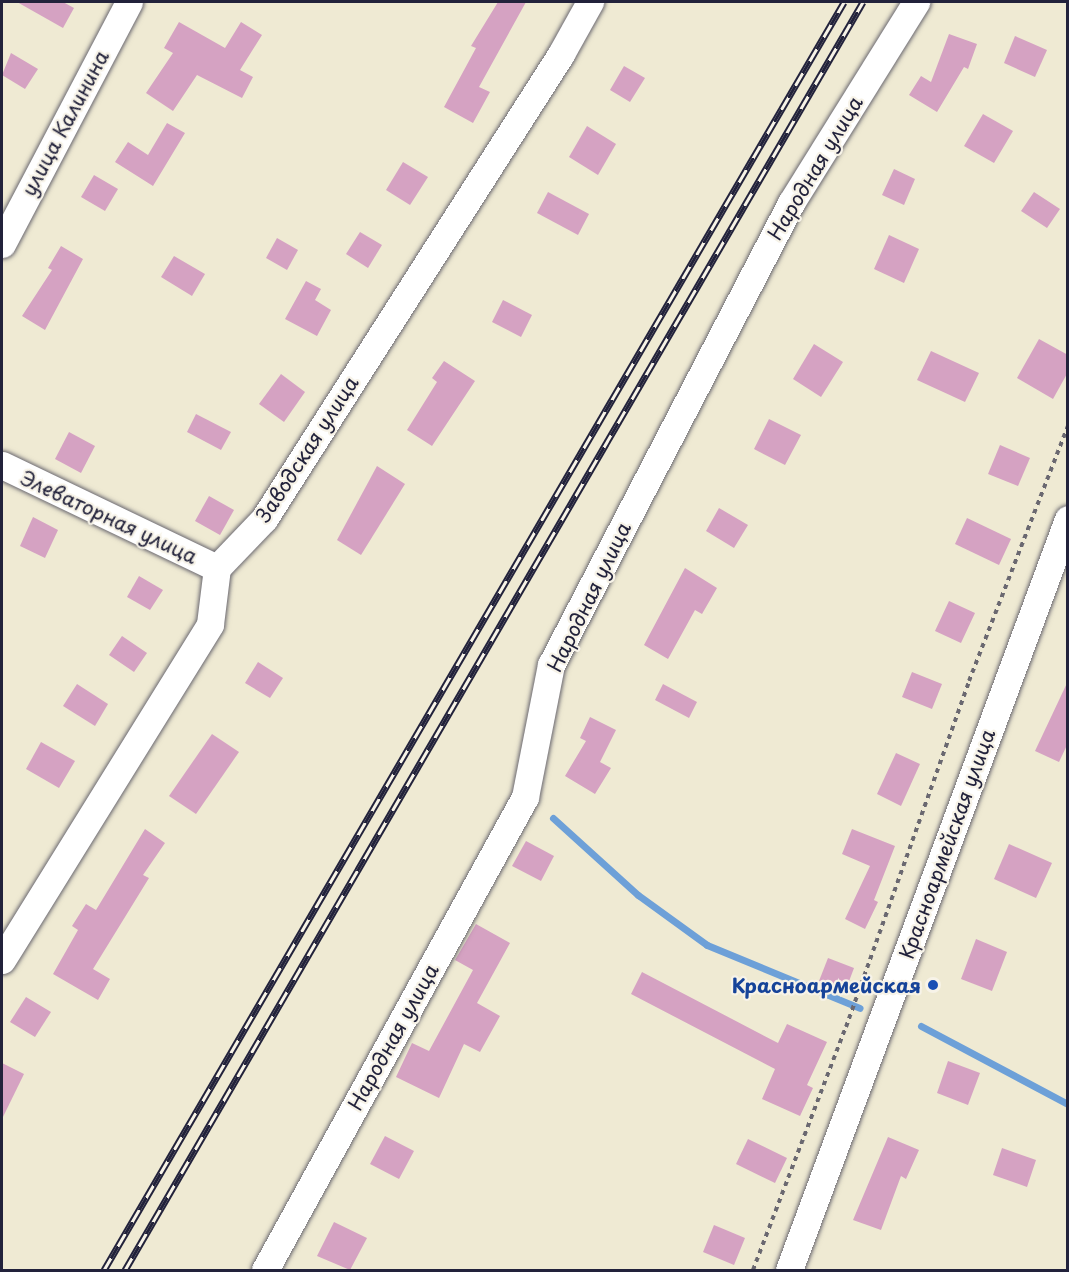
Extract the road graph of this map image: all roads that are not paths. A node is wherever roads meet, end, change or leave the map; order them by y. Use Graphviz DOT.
graph roads {
  1 [pos="129,2"];
  2 [pos="590,2"];
  3 [pos="916,2"];
  4 [pos="2,244"];
  5 [pos="2,465"];
  6 [pos="1068,519"];
  7 [pos="217,568"];
  8 [pos="2,960"];
  9 [pos="265,1270"];
  10 [pos="789,1270"];
  1 -- 4 [label="street, улица Калинина"];
  2 -- 7 [label="street, Заводская улица"];
  3 -- 9 [label="street, Народная улица"];
  5 -- 7 [label="street, Элеваторная улица"];
  6 -- 10 [label="street, Красноармейская улица"];
  7 -- 8 [label="street"];
}
